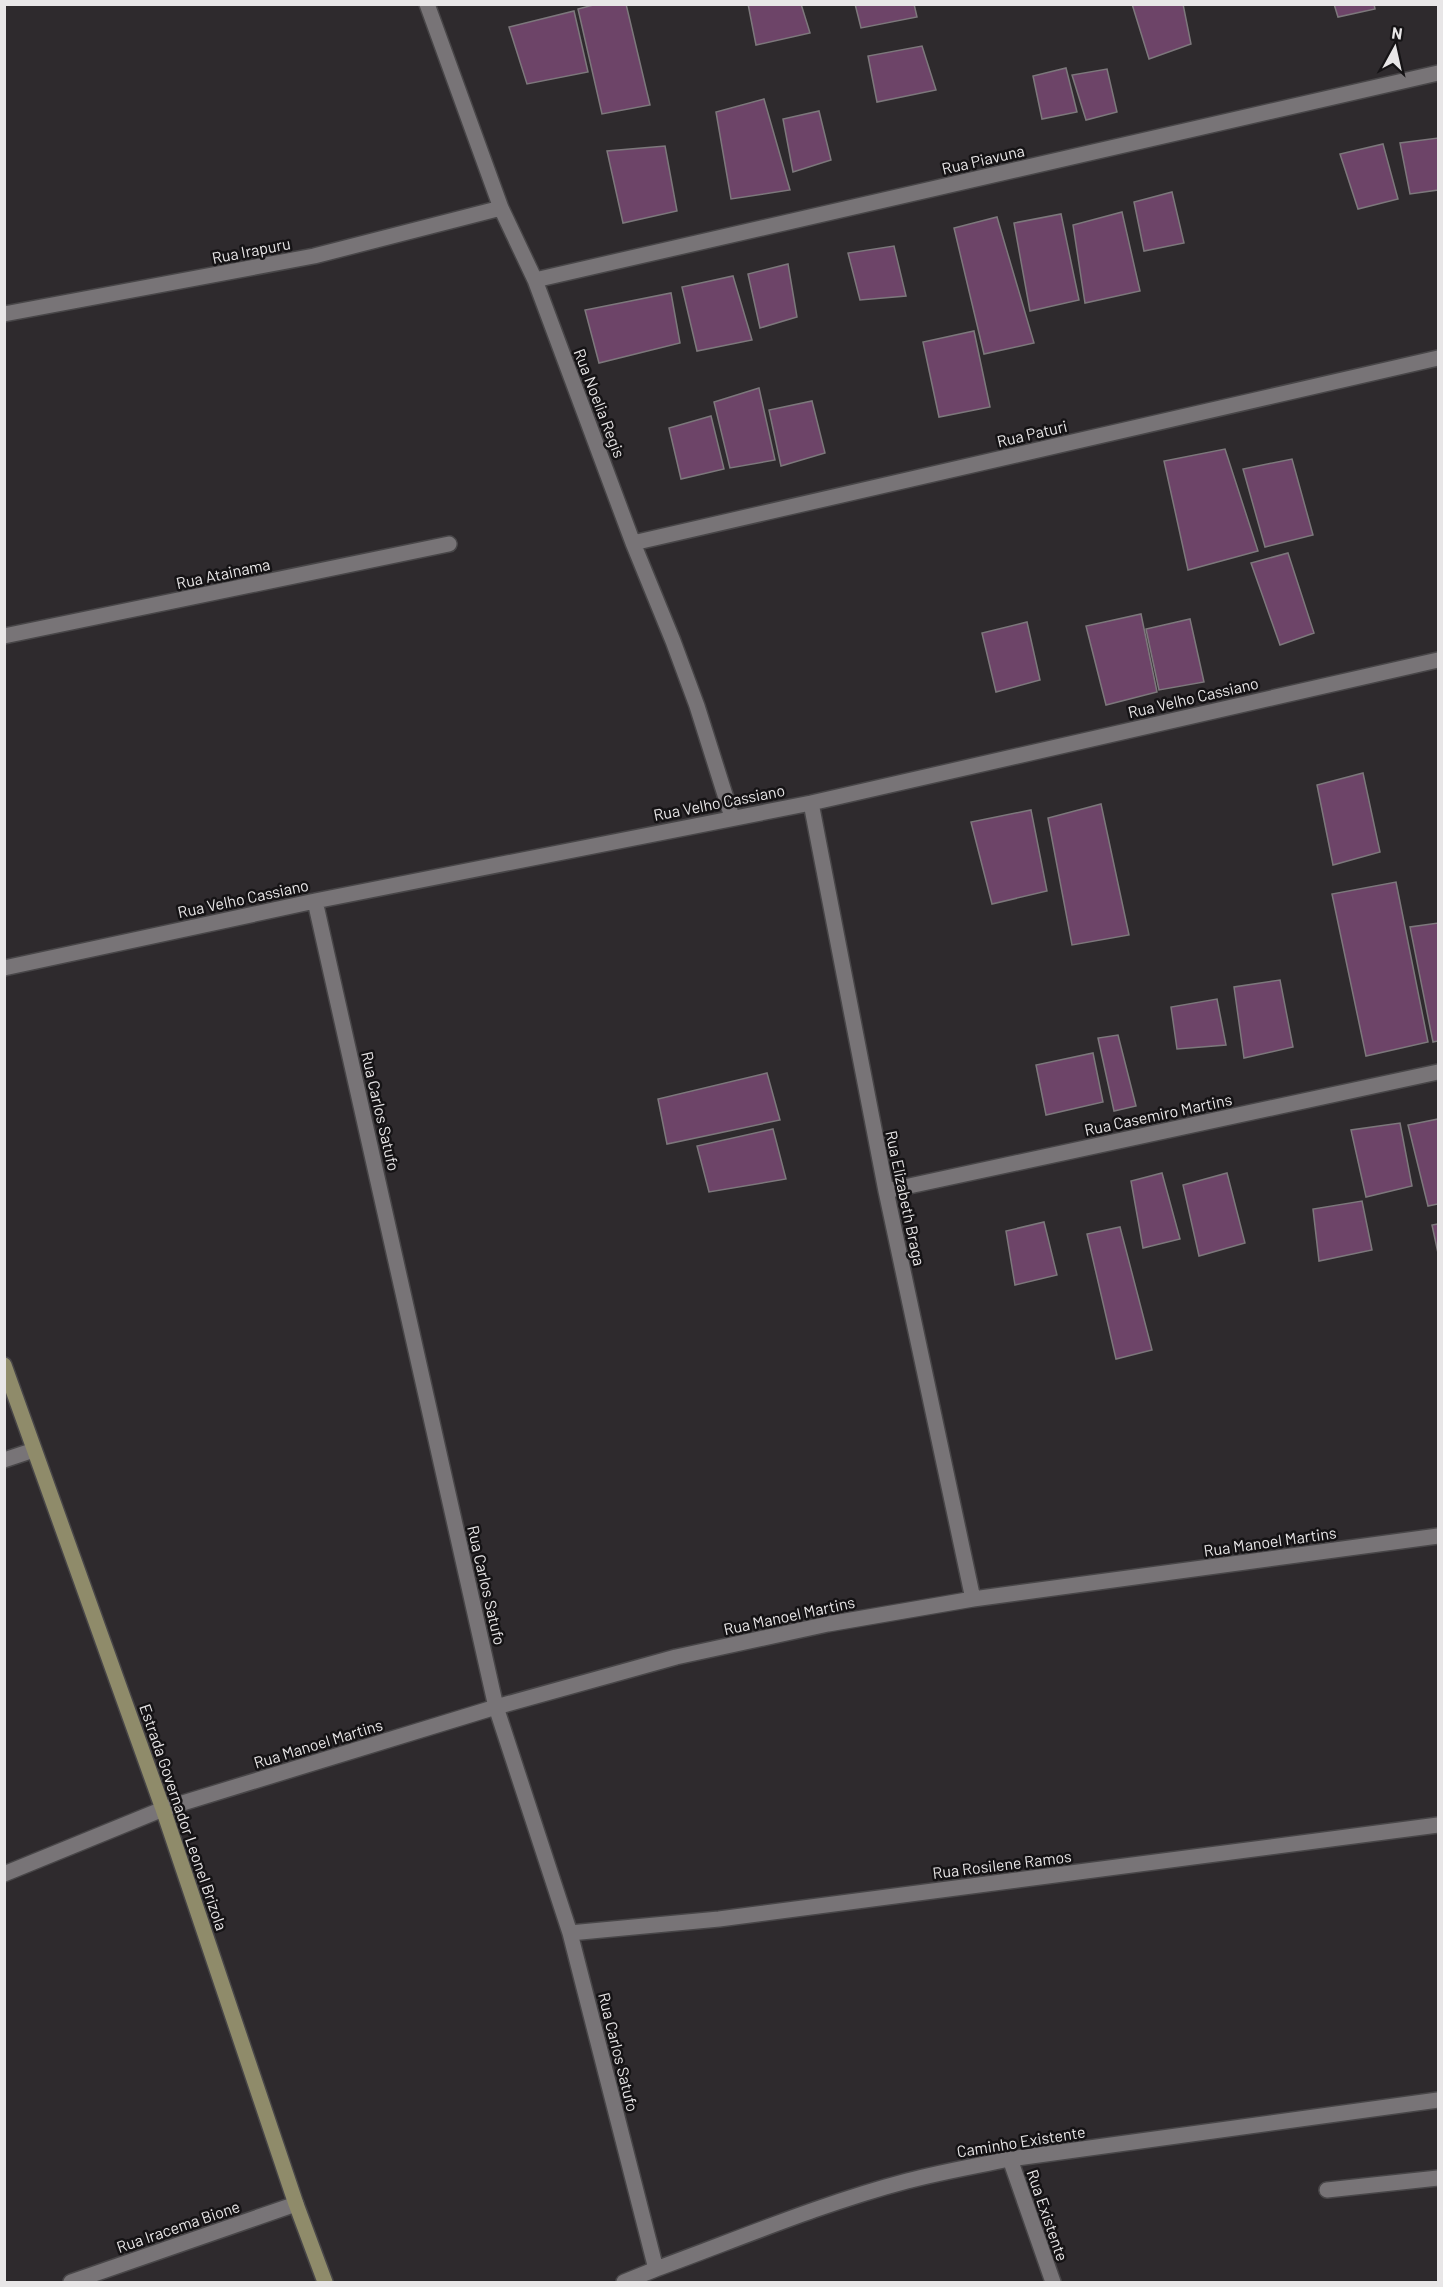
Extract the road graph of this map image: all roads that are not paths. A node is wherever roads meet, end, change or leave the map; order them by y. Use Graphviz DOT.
graph roads {
  1 [pos="427,4"];
  2 [pos="1438,72"];
  3 [pos="501,208"];
  4 [pos="535,280"];
  5 [pos="4,314"];
  6 [pos="1438,358"];
  7 [pos="633,543"];
  8 [pos="449,544"];
  9 [pos="4,636"];
  10 [pos="1438,660"];
  11 [pos="811,803"];
  12 [pos="732,817"];
  13 [pos="315,901"];
  14 [pos="4,968"];
  15 [pos="1438,1072"];
  16 [pos="886,1191"];
  17 [pos="4,1365"];
  18 [pos="34,1450"];
  19 [pos="4,1460"];
  20 [pos="1438,1536"];
  21 [pos="973,1599"];
  22 [pos="496,1707"];
  23 [pos="163,1809"];
  24 [pos="1438,1825"];
  25 [pos="4,1874"];
  26 [pos="570,1933"];
  27 [pos="1438,2100"];
  28 [pos="1010,2159"];
  29 [pos="1438,2178"];
  30 [pos="1327,2190"];
  31 [pos="296,2204"];
  32 [pos="656,2269"];
  33 [pos="71,2283"];
  34 [pos="325,2283"];
  35 [pos="624,2283"];
  36 [pos="1053,2283"];
  1 -- 3 [label="street, Rua Noelia Regis"];
  2 -- 4 [label="street, Rua Piavuna"];
  3 -- 4 [label="street, Rua Noelia Regis"];
  3 -- 5 [label="street, Rua Irapuru"];
  4 -- 7 [label="street, Rua Noelia Regis"];
  6 -- 7 [label="street, Rua Paturi"];
  7 -- 12 [label="street, Rua Noelia Regis"];
  8 -- 9 [label="street, Rua Atainama"];
  10 -- 11 [label="street, Rua Velho Cassiano"];
  11 -- 12 [label="street, Rua Velho Cassiano"];
  11 -- 16 [label="street, Rua Elizabeth Braga"];
  12 -- 13 [label="street, Rua Velho Cassiano"];
  13 -- 14 [label="street, Rua Velho Cassiano"];
  13 -- 22 [label="street, Rua Carlos Satufo"];
  15 -- 16 [label="street, Rua Casemiro Martins"];
  16 -- 21 [label="street, Rua Elizabeth Braga"];
  17 -- 18 [label="main road, Estrada Governador Leonel Brizola"];
  18 -- 19 [label="street"];
  18 -- 23 [label="main road, Estrada Governador Leonel Brizola"];
  20 -- 21 [label="street, Rua Manoel Martins"];
  21 -- 22 [label="street, Rua Manoel Martins"];
  22 -- 23 [label="street, Rua Manoel Martins"];
  22 -- 26 [label="street, Rua Carlos Satufo"];
  23 -- 25 [label="street, Rua Manoel Martins"];
  23 -- 31 [label="main road, Estrada Governador Leonel Brizola"];
  24 -- 26 [label="street, Rua Rosilene Ramos"];
  26 -- 32 [label="street, Rua Carlos Satufo"];
  27 -- 28 [label="street, Caminho Existente"];
  28 -- 32 [label="street, Caminho Existente"];
  28 -- 36 [label="street, Rua Existente"];
  29 -- 30 [label="street"];
  31 -- 33 [label="street, Rua Iracema Bione"];
  31 -- 34 [label="main road, Estrada Governador Leonel Brizola"];
  32 -- 35 [label="street, Caminho Existente"];
}
